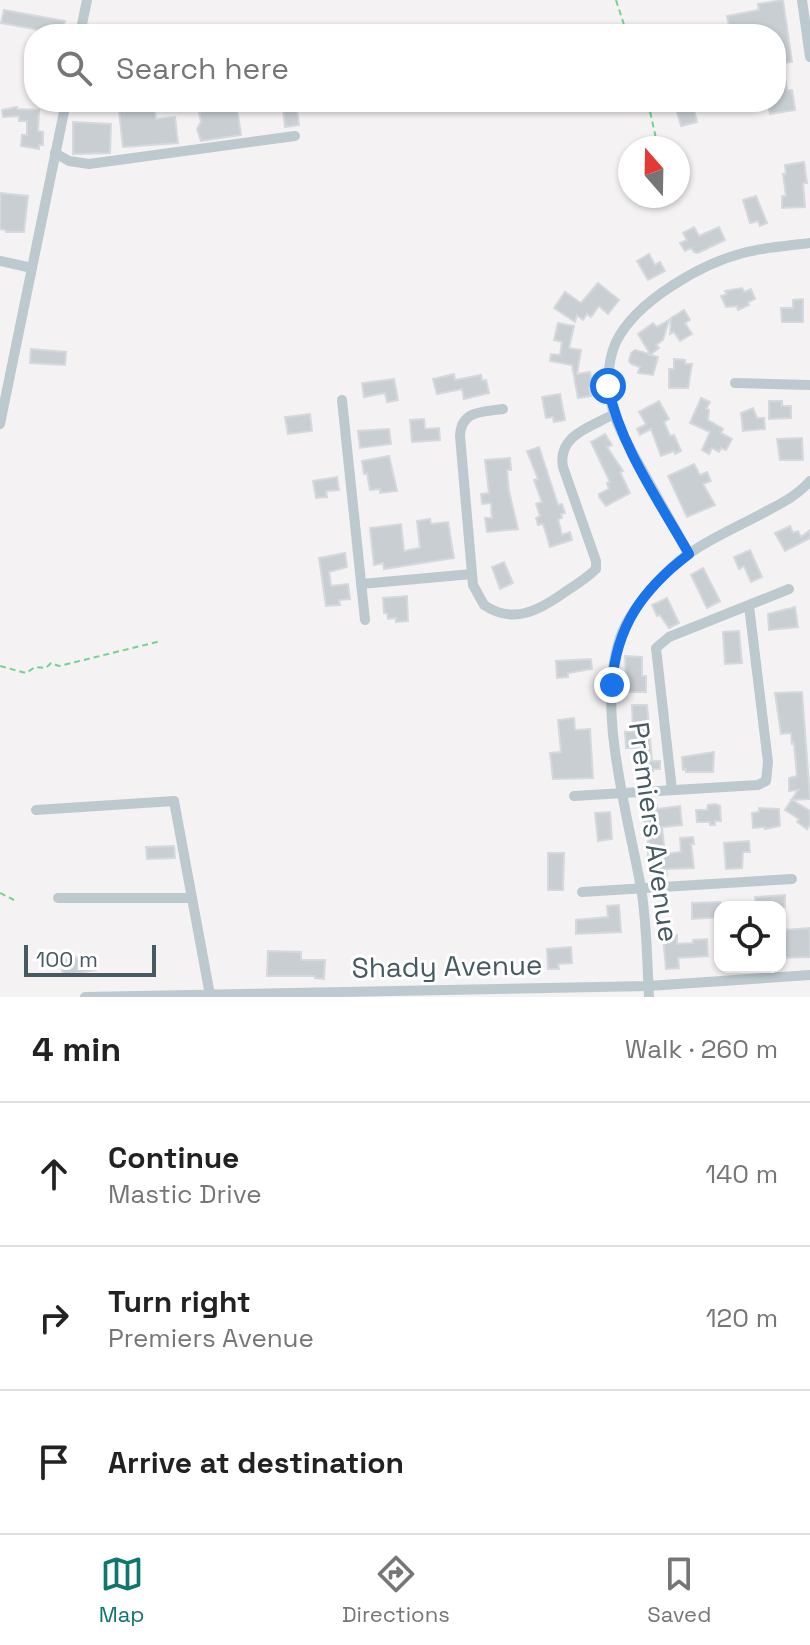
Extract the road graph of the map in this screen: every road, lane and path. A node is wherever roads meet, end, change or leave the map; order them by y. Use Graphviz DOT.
graph roads {
  1 [pos="87,0"];
  2 [pos="616,0"];
  3 [pos="802,0"];
  4 [pos="82,24"];
  5 [pos="624,24"];
  6 [pos="810,49"];
  7 [pos="810,57"];
  8 [pos="64,112"];
  9 [pos="650,112"];
  10 [pos="295,136"];
  11 [pos="655,136"];
  12 [pos="55,153"];
  13 [pos="810,243"];
  14 [pos="0,261"];
  15 [pos="32,268"];
  16 [pos="735,383"];
  17 [pos="810,385"];
  18 [pos="342,400"];
  19 [pos="503,409"];
  20 [pos="614,414"];
  21 [pos="0,424"];
  22 [pos="808,487"];
  23 [pos="689,554"];
  24 [pos="472,574"];
  25 [pos="361,584"];
  26 [pos="789,589"];
  27 [pos="749,606"];
  28 [pos="365,620"];
  29 [pos="161,641"];
  30 [pos="0,666"];
  31 [pos="672,790"];
  32 [pos="621,793"];
  33 [pos="574,796"];
  34 [pos="36,810"];
  35 [pos="792,879"];
  36 [pos="641,888"];
  37 [pos="582,892"];
  38 [pos="0,893"];
  39 [pos="58,898"];
  40 [pos="192,898"];
  41 [pos="14,900"];
  42 [pos="810,975"];
  43 [pos="649,992"];
  44 [pos="527,993"];
  45 [pos="428,994"];
  46 [pos="210,995"];
  47 [pos="332,995"];
  48 [pos="146,996"];
  49 [pos="236,996"];
  50 [pos="85,997"];
  1 -- 4 [label="street"];
  2 -- 5 [label="path"];
  3 -- 6 [label="street"];
  6 -- 7 [label="street"];
  8 -- 12 [label="street"];
  9 -- 11 [label="path"];
  10 -- 12 [label="street"];
  12 -- 15 [label="street"];
  13 -- 20 [label="street"];
  14 -- 15 [label="street"];
  15 -- 21 [label="street"];
  16 -- 17 [label="street"];
  18 -- 25 [label="street"];
  19 -- 24 [label="street"];
  20 -- 23 [label="street"];
  20 -- 24 [label="street"];
  22 -- 23 [label="street, Premiers Avenue"];
  23 -- 32 [label="street, Premiers Avenue"];
  24 -- 25 [label="street"];
  25 -- 28 [label="street"];
  26 -- 27 [label="street"];
  27 -- 31 [label="street"];
  27 -- 31 [label="street"];
  29 -- 30 [label="path"];
  31 -- 32 [label="street"];
  32 -- 33 [label="street"];
  32 -- 36 [label="street, Premiers Avenue"];
  34 -- 40 [label="street"];
  35 -- 36 [label="street"];
  36 -- 37 [label="street"];
  36 -- 43 [label="street, Premiers Avenue"];
  38 -- 41 [label="path"];
  39 -- 40 [label="street"];
  40 -- 46 [label="street"];
  42 -- 43 [label="street, Shady Avenue"];
  43 -- 44 [label="street, Shady Avenue"];
  44 -- 45 [label="street, Shady Avenue"];
  45 -- 47 [label="street, Shady Avenue"];
  46 -- 48 [label="street, Shady Avenue"];
  46 -- 49 [label="street, Shady Avenue"];
  47 -- 49 [label="street, Shady Avenue"];
  48 -- 50 [label="street, Shady Avenue"];
}
